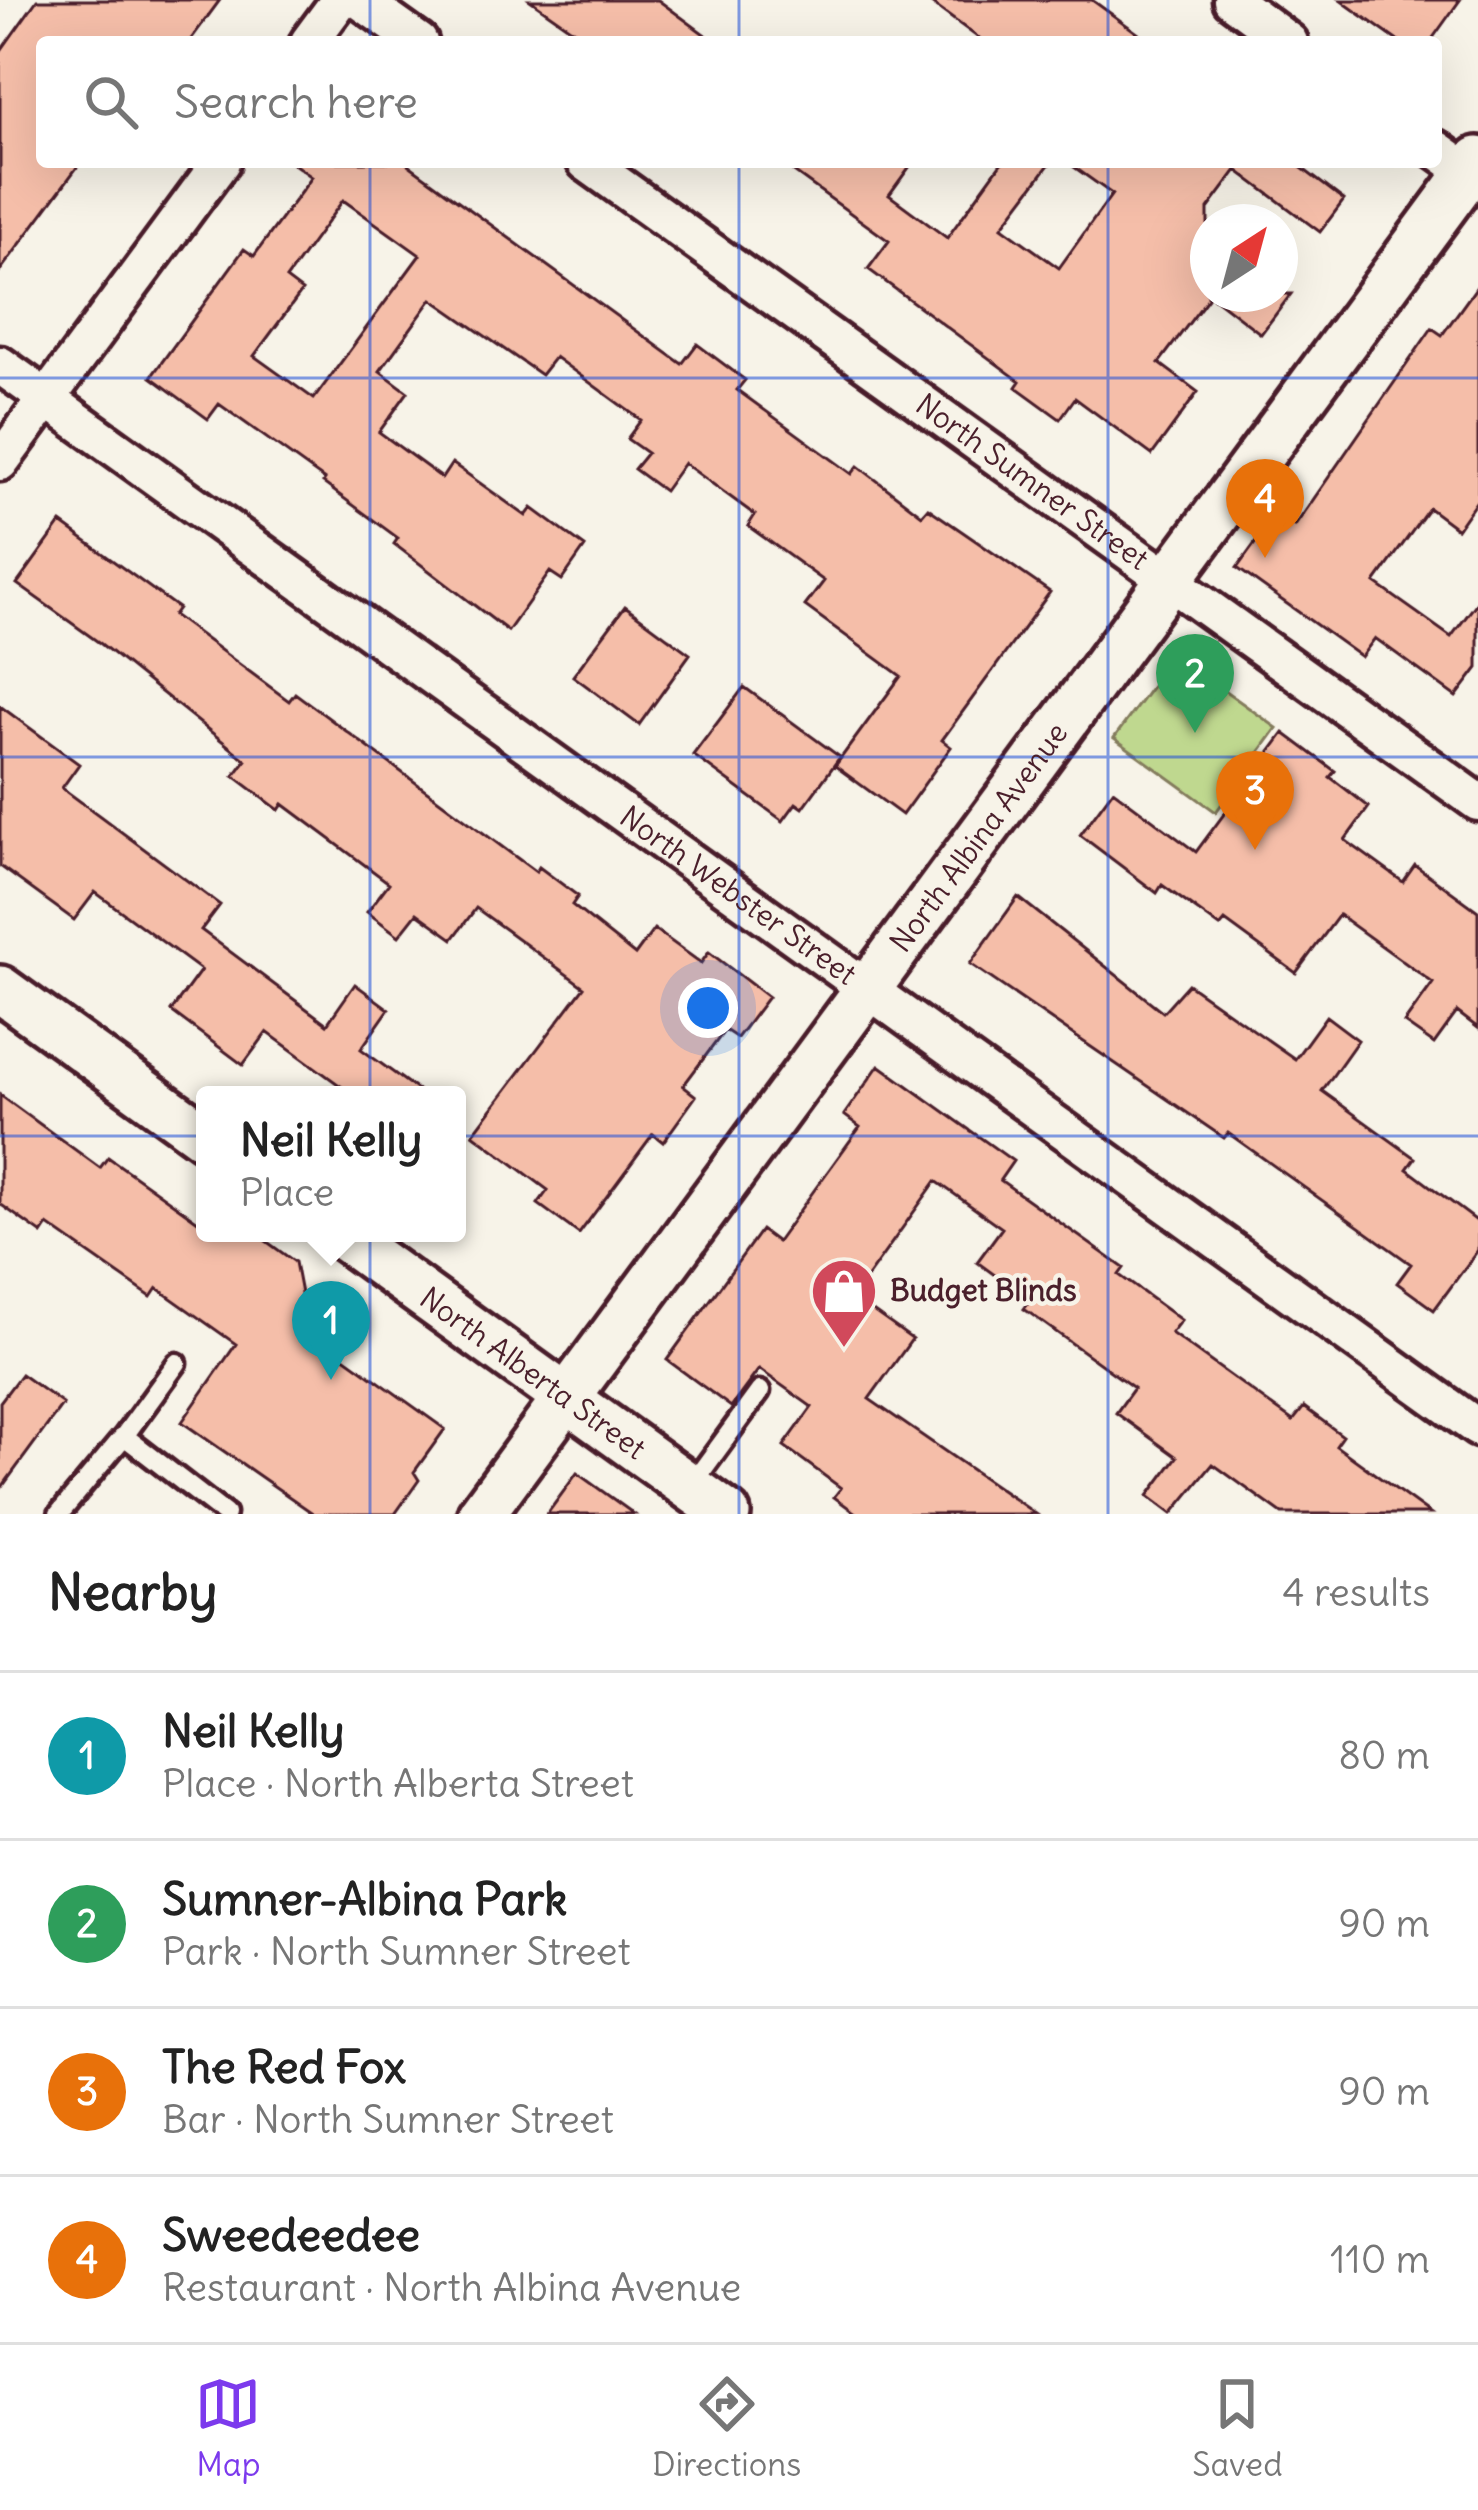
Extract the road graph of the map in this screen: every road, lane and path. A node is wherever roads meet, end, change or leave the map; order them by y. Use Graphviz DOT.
graph roads {
  1 [pos="340,0"];
  2 [pos="360,0"];
  3 [pos="1232,0"];
  4 [pos="313,36"];
  5 [pos="411,36"];
  6 [pos="1281,36"];
  7 [pos="1465,165"];
  8 [pos="217,168"];
  9 [pos="594,168"];
  10 [pos="0,365"];
  11 [pos="47,399"];
  12 [pos="0,462"];
  13 [pos="1169,579"];
  14 [pos="1478,802"];
  15 [pos="868,988"];
  16 [pos="0,989"];
  17 [pos="196,1131"];
  18 [pos="350,1242"];
  19 [pos="177,1364"];
  20 [pos="760,1390"];
  21 [pos="566,1398"];
  22 [pos="1478,1428"];
  23 [pos="124,1436"];
  24 [pos="690,1487"];
  25 [pos="59,1514"];
  26 [pos="225,1514"];
  27 [pos="481,1514"];
  28 [pos="727,1514"];
  1 -- 4 [label="street"];
  2 -- 5 [label="street"];
  3 -- 6 [label="street"];
  7 -- 13 [label="street, North Albina Avenue"];
  8 -- 11 [label="street"];
  9 -- 13 [label="street, North Sumner Street"];
  10 -- 11 [label="street, North Webster Street"];
  11 -- 12 [label="street"];
  11 -- 15 [label="street, North Webster Street"];
  13 -- 14 [label="street, North Sumner Street"];
  13 -- 15 [label="street, North Albina Avenue"];
  15 -- 21 [label="street, North Albina Avenue"];
  15 -- 22 [label="street, North Webster Street"];
  16 -- 17 [label="street"];
  18 -- 21 [label="street, North Alberta Street"];
  19 -- 23 [label="lane"];
  20 -- 24 [label="lane"];
  21 -- 24 [label="street, North Alberta Street"];
  21 -- 27 [label="street, North Albina Avenue"];
  23 -- 25 [label="lane"];
  23 -- 26 [label="lane"];
  24 -- 28 [label="street, North Alberta Street"];
}
